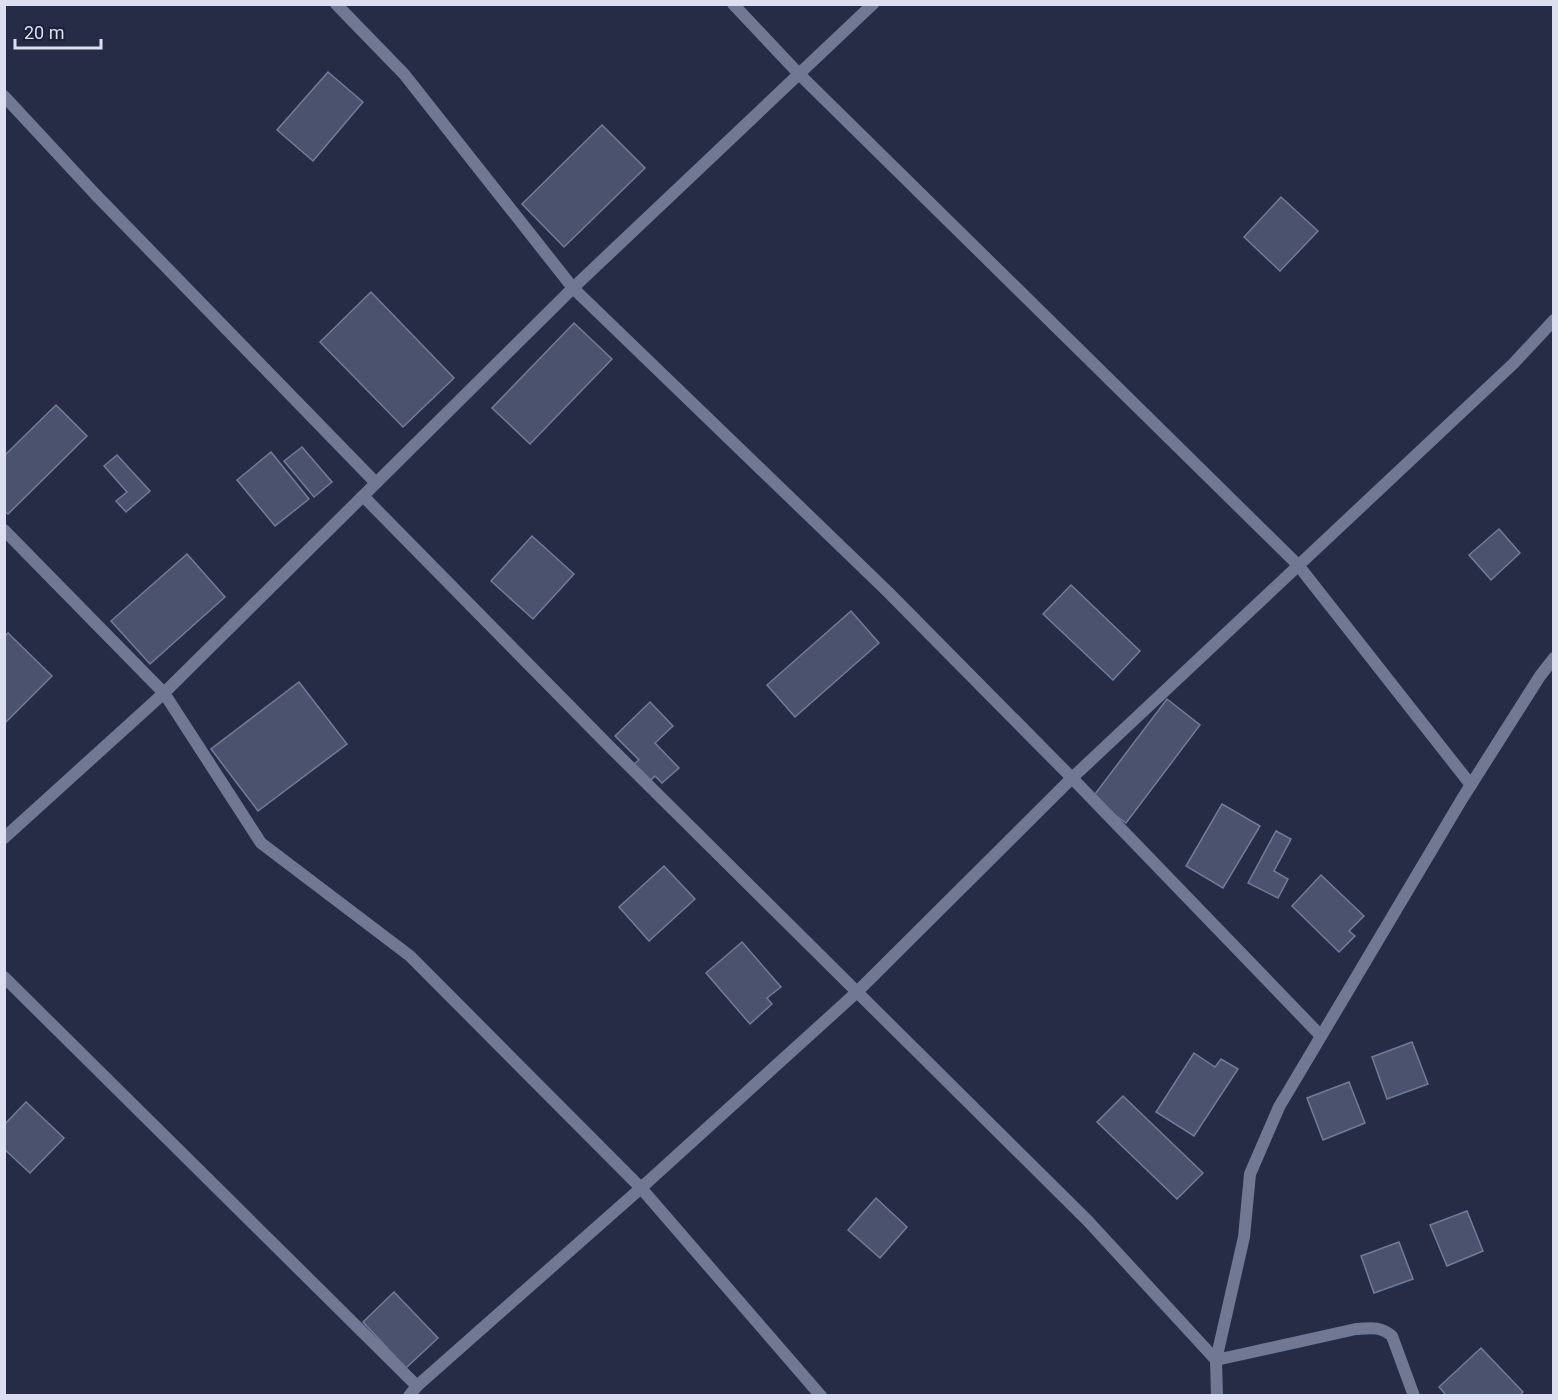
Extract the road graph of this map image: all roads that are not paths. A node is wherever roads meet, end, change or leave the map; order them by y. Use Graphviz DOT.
graph roads {
  1 [pos="336,4"];
  2 [pos="733,4"];
  3 [pos="873,4"];
  4 [pos="799,74"];
  5 [pos="4,96"];
  6 [pos="573,288"];
  7 [pos="1554,321"];
  8 [pos="376,483"];
  9 [pos="363,496"];
  10 [pos="4,530"];
  11 [pos="1298,565"];
  12 [pos="1554,658"];
  13 [pos="164,693"];
  14 [pos="1072,778"];
  15 [pos="1471,785"];
  16 [pos="4,838"];
  17 [pos="4,977"];
  18 [pos="857,992"];
  19 [pos="1321,1036"];
  20 [pos="641,1188"];
  21 [pos="1216,1360"];
  22 [pos="413,1391"];
  23 [pos="821,1395"];
  24 [pos="1217,1395"];
  25 [pos="1414,1395"];
  1 -- 6 [label="street"];
  2 -- 4 [label="street"];
  3 -- 4 [label="street"];
  4 -- 6 [label="street"];
  4 -- 11 [label="street"];
  5 -- 8 [label="street"];
  6 -- 8 [label="street"];
  6 -- 14 [label="street"];
  7 -- 11 [label="street"];
  8 -- 9 [label="street"];
  9 -- 13 [label="street"];
  9 -- 18 [label="street"];
  10 -- 13 [label="street"];
  11 -- 14 [label="street"];
  11 -- 15 [label="street"];
  12 -- 15 [label="street"];
  13 -- 16 [label="street"];
  13 -- 20 [label="street"];
  14 -- 18 [label="street"];
  14 -- 19 [label="street"];
  15 -- 19 [label="street"];
  17 -- 22 [label="street"];
  18 -- 20 [label="street"];
  18 -- 21 [label="street"];
  19 -- 21 [label="street"];
  20 -- 22 [label="street"];
  20 -- 23 [label="street"];
  21 -- 24 [label="street"];
  21 -- 25 [label="street"];
}
